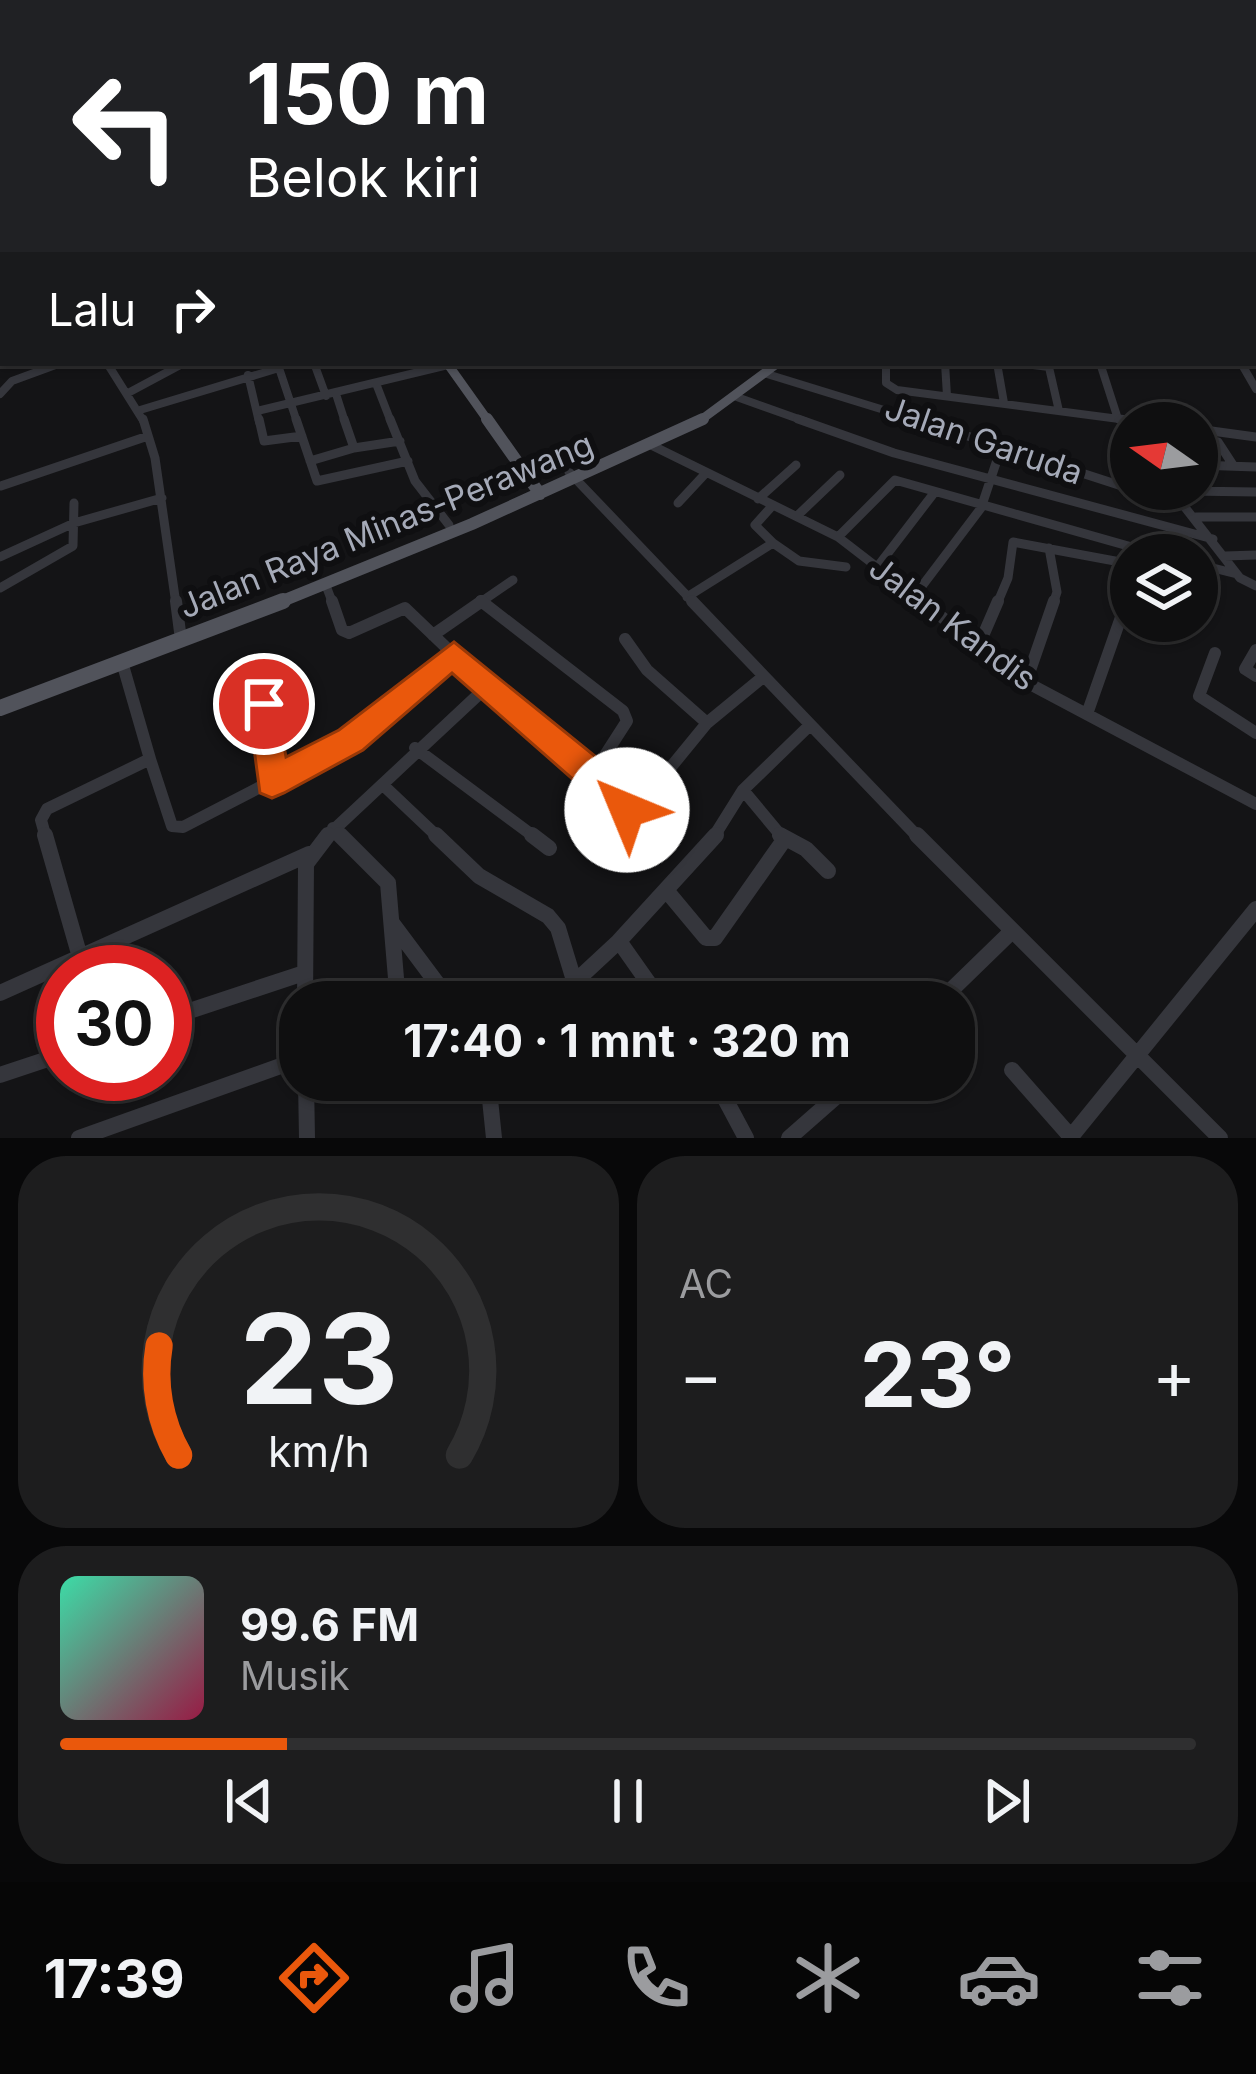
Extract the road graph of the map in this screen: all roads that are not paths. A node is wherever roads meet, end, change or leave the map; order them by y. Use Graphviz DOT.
graph roads {
  1 [pos="52,366"];
  2 [pos="108,366"];
  3 [pos="178,366"];
  4 [pos="286,366"];
  5 [pos="316,366"];
  6 [pos="441,366"];
  7 [pos="448,366"];
  8 [pos="886,366"];
  9 [pos="945,366"];
  10 [pos="998,366"];
  11 [pos="1048,366"];
  12 [pos="1101,366"];
  13 [pos="771,367"];
  14 [pos="280,368"];
  15 [pos="248,375"];
  16 [pos="377,386"];
  17 [pos="128,393"];
  18 [pos="0,394"];
  19 [pos="331,395"];
  20 [pos="947,396"];
  21 [pos="734,397"];
  22 [pos="295,402"];
  23 [pos="1113,402"];
  24 [pos="1004,403"];
  25 [pos="140,410"];
  26 [pos="1059,411"];
  27 [pos="257,412"];
  28 [pos="1110,417"];
  29 [pos="1218,432"];
  30 [pos="148,436"];
  31 [pos="302,436"];
  32 [pos="1256,437"];
  33 [pos="400,440"];
  34 [pos="1218,442"];
  35 [pos="649,444"];
  36 [pos="354,448"];
  37 [pos="1000,451"];
  38 [pos="310,461"];
  39 [pos="408,461"];
  40 [pos="796,465"];
  41 [pos="1218,465"];
  42 [pos="1233,465"];
  43 [pos="1256,467"];
  44 [pos="705,473"];
  45 [pos="840,475"];
  46 [pos="572,476"];
  47 [pos="988,478"];
  48 [pos="1110,483"];
  49 [pos="2,486"];
  50 [pos="537,490"];
  51 [pos="1218,491"];
  52 [pos="1256,492"];
  53 [pos="934,493"];
  54 [pos="162,498"];
  55 [pos="758,499"];
  56 [pos="74,503"];
  57 [pos="678,503"];
  58 [pos="773,506"];
  59 [pos="981,508"];
  60 [pos="1187,510"];
  61 [pos="797,516"];
  62 [pos="1196,517"];
  63 [pos="1256,517"];
  64 [pos="1022,519"];
  65 [pos="74,523"];
  66 [pos="449,525"];
  67 [pos="1195,534"];
  68 [pos="1209,534"];
  69 [pos="838,537"];
  70 [pos="1013,542"];
  71 [pos="1110,542"];
  72 [pos="773,543"];
  73 [pos="1218,546"];
  74 [pos="1049,548"];
  75 [pos="1256,555"];
  76 [pos="0,556"];
  77 [pos="1225,556"];
  78 [pos="1110,560"];
  79 [pos="878,566"];
  80 [pos="845,567"];
  81 [pos="1218,569"];
  82 [pos="1237,574"];
  83 [pos="513,580"];
  84 [pos="325,583"];
  85 [pos="1256,586"];
  86 [pos="0,588"];
  87 [pos="916,595"];
  88 [pos="687,597"];
  89 [pos="480,600"];
  90 [pos="180,632"];
  91 [pos="433,635"];
  92 [pos="625,639"];
  93 [pos="1112,642"];
  94 [pos="979,645"];
  95 [pos="1256,650"];
  96 [pos="1215,653"];
  97 [pos="454,654"];
  98 [pos="122,662"];
  99 [pos="260,664"];
  100 [pos="763,676"];
  101 [pos="1256,676"];
  102 [pos="1026,682"];
  103 [pos="480,684"];
  104 [pos="0,699"];
  105 [pos="0,708"];
  106 [pos="1087,714"];
  107 [pos="707,724"];
  108 [pos="809,725"];
  109 [pos="1256,733"];
  110 [pos="415,748"];
  111 [pos="150,760"];
  112 [pos="591,777"];
  113 [pos="272,782"];
  114 [pos="383,785"];
  115 [pos="743,790"];
  116 [pos="1256,804"];
  117 [pos="333,828"];
  118 [pos="784,840"];
  119 [pos="549,848"];
  120 [pos="314,852"];
  121 [pos="828,871"];
  122 [pos="666,890"];
  123 [pos="1256,908"];
  124 [pos="392,923"];
  125 [pos="1010,933"];
  126 [pos="619,941"];
  127 [pos="77,945"];
  128 [pos="107,945"];
  129 [pos="304,973"];
  130 [pos="36,977"];
  131 [pos="304,981"];
  132 [pos="396,981"];
  133 [pos="435,981"];
  134 [pos="575,981"];
  135 [pos="589,981"];
  136 [pos="647,981"];
  137 [pos="961,981"];
  138 [pos="0,993"];
  139 [pos="192,1010"];
  140 [pos="1136,1059"];
  141 [pos="36,1063"];
  142 [pos="279,1067"];
  143 [pos="1012,1070"];
  144 [pos="0,1075"];
  145 [pos="306,1101"];
  146 [pos="490,1101"];
  147 [pos="726,1101"];
  148 [pos="837,1101"];
  149 [pos="812,1131"];
  150 [pos="1070,1137"];
  151 [pos="80,1138"];
  152 [pos="307,1138"];
  153 [pos="494,1138"];
  154 [pos="746,1138"];
  155 [pos="789,1138"];
  156 [pos="1220,1138"];
  1 -- 18 [label="street"];
  2 -- 17 [label="street"];
  3 -- 17 [label="street"];
  4 -- 14 [label="street"];
  5 -- 19 [label="street"];
  6 -- 16 [label="street"];
  7 -- 50 [label="main road"];
  8 -- 20 [label="street"];
  9 -- 20 [label="street"];
  10 -- 24 [label="street"];
  11 -- 26 [label="street"];
  12 -- 23 [label="street"];
  13 -- 21 [label="main road, Jalan Raya Minas-Perawang"];
  13 -- 37 [label="street, Jalan Garuda"];
  13 -- 46 [label="main road, Jalan Raya Minas-Perawang"];
  14 -- 15 [label="street"];
  14 -- 22 [label="street"];
  15 -- 25 [label="street"];
  15 -- 27 [label="street"];
  16 -- 19 [label="street"];
  16 -- 33 [label="street"];
  17 -- 25 [label="street"];
  19 -- 22 [label="street"];
  19 -- 36 [label="street"];
  20 -- 24 [label="street"];
  21 -- 35 [label="main road, Jalan Raya Minas-Perawang"];
  21 -- 47 [label="street"];
  22 -- 27 [label="street"];
  22 -- 31 [label="street"];
  24 -- 26 [label="street"];
  25 -- 30 [label="street"];
  26 -- 28 [label="street"];
  27 -- 31 [label="street"];
  29 -- 32 [label="street"];
  30 -- 49 [label="street"];
  30 -- 54 [label="street"];
  31 -- 38 [label="street"];
  33 -- 36 [label="street"];
  33 -- 39 [label="street"];
  34 -- 42 [label="street"];
  35 -- 44 [label="street, Jalan Kandis"];
  35 -- 46 [label="main road, Jalan Raya Minas-Perawang"];
  36 -- 38 [label="street"];
  37 -- 47 [label="street"];
  37 -- 48 [label="street, Jalan Garuda"];
  38 -- 39 [label="street"];
  39 -- 66 [label="street"];
  40 -- 55 [label="street"];
  41 -- 42 [label="street"];
  42 -- 43 [label="street"];
  44 -- 55 [label="street, Jalan Kandis"];
  44 -- 57 [label="street"];
  45 -- 61 [label="street"];
  46 -- 50 [label="main road, Jalan Raya Minas-Perawang"];
  46 -- 88 [label="street"];
  47 -- 59 [label="street"];
  47 -- 67 [label="street"];
  50 -- 66 [label="main road, Jalan Raya Minas-Perawang"];
  50 -- 84 [label="main road, Jalan Raya Minas-Perawang"];
  51 -- 52 [label="street"];
  53 -- 59 [label="street"];
  53 -- 69 [label="street"];
  53 -- 79 [label="street"];
  54 -- 65 [label="street"];
  54 -- 90 [label="street"];
  55 -- 58 [label="street, Jalan Kandis"];
  56 -- 65 [label="street"];
  58 -- 61 [label="street, Jalan Kandis"];
  58 -- 72 [label="street"];
  59 -- 64 [label="street"];
  59 -- 87 [label="street"];
  60 -- 62 [label="street, Jalan Garuda"];
  61 -- 69 [label="street, Jalan Kandis"];
  62 -- 63 [label="street"];
  62 -- 68 [label="street, Jalan Garuda"];
  64 -- 70 [label="street"];
  64 -- 71 [label="street"];
  65 -- 76 [label="street"];
  65 -- 86 [label="street"];
  66 -- 90 [label="main road, Jalan Raya Minas-Perawang"];
  69 -- 79 [label="street, Jalan Kandis"];
  70 -- 74 [label="street"];
  70 -- 94 [label="street"];
  72 -- 80 [label="street"];
  72 -- 88 [label="street"];
  73 -- 77 [label="street, Jalan Garuda"];
  74 -- 78 [label="street"];
  74 -- 102 [label="street"];
  75 -- 77 [label="street"];
  77 -- 82 [label="street, Jalan Garuda"];
  79 -- 87 [label="street, Jalan Kandis"];
  81 -- 82 [label="street"];
  82 -- 85 [label="street, Jalan Garuda"];
  83 -- 89 [label="street"];
  84 -- 91 [label="street"];
  84 -- 98 [label="main road, Jalan Raya Minas-Perawang"];
  87 -- 94 [label="street, Jalan Kandis"];
  88 -- 100 [label="street"];
  89 -- 91 [label="street"];
  89 -- 112 [label="street"];
  90 -- 104 [label="main road, Jalan Raya Minas-Perawang"];
  91 -- 97 [label="street"];
  92 -- 107 [label="street"];
  93 -- 106 [label="street"];
  94 -- 102 [label="street, Jalan Kandis"];
  95 -- 101 [label="street"];
  96 -- 109 [label="street"];
  97 -- 103 [label="street"];
  97 -- 113 [label="street"];
  98 -- 105 [label="main road, Jalan Raya Minas-Perawang"];
  98 -- 111 [label="street"];
  99 -- 113 [label="street"];
  100 -- 107 [label="street"];
  100 -- 108 [label="street"];
  102 -- 106 [label="street, Jalan Kandis"];
  103 -- 110 [label="street"];
  103 -- 112 [label="street"];
  106 -- 116 [label="street, Jalan Kandis"];
  107 -- 112 [label="street"];
  108 -- 115 [label="street"];
  108 -- 125 [label="street"];
  110 -- 114 [label="street"];
  110 -- 119 [label="street"];
  111 -- 113 [label="street"];
  111 -- 127 [label="street"];
  114 -- 117 [label="street"];
  114 -- 134 [label="street"];
  115 -- 118 [label="street"];
  115 -- 122 [label="street"];
  117 -- 120 [label="street"];
  117 -- 124 [label="street"];
  118 -- 121 [label="street"];
  118 -- 122 [label="street"];
  120 -- 128 [label="street"];
  120 -- 129 [label="street"];
  122 -- 126 [label="street"];
  123 -- 140 [label="street"];
  124 -- 132 [label="street"];
  124 -- 133 [label="street"];
  125 -- 137 [label="street"];
  125 -- 140 [label="street"];
  126 -- 135 [label="street"];
  126 -- 136 [label="street"];
  129 -- 131 [label="street"];
  129 -- 139 [label="street"];
  130 -- 138 [label="street"];
  140 -- 150 [label="street"];
  140 -- 156 [label="street"];
  141 -- 144 [label="street"];
  142 -- 151 [label="street"];
  143 -- 150 [label="street"];
  145 -- 152 [label="street"];
  146 -- 153 [label="street"];
  147 -- 154 [label="street"];
  148 -- 149 [label="street"];
  149 -- 155 [label="street"];
}
